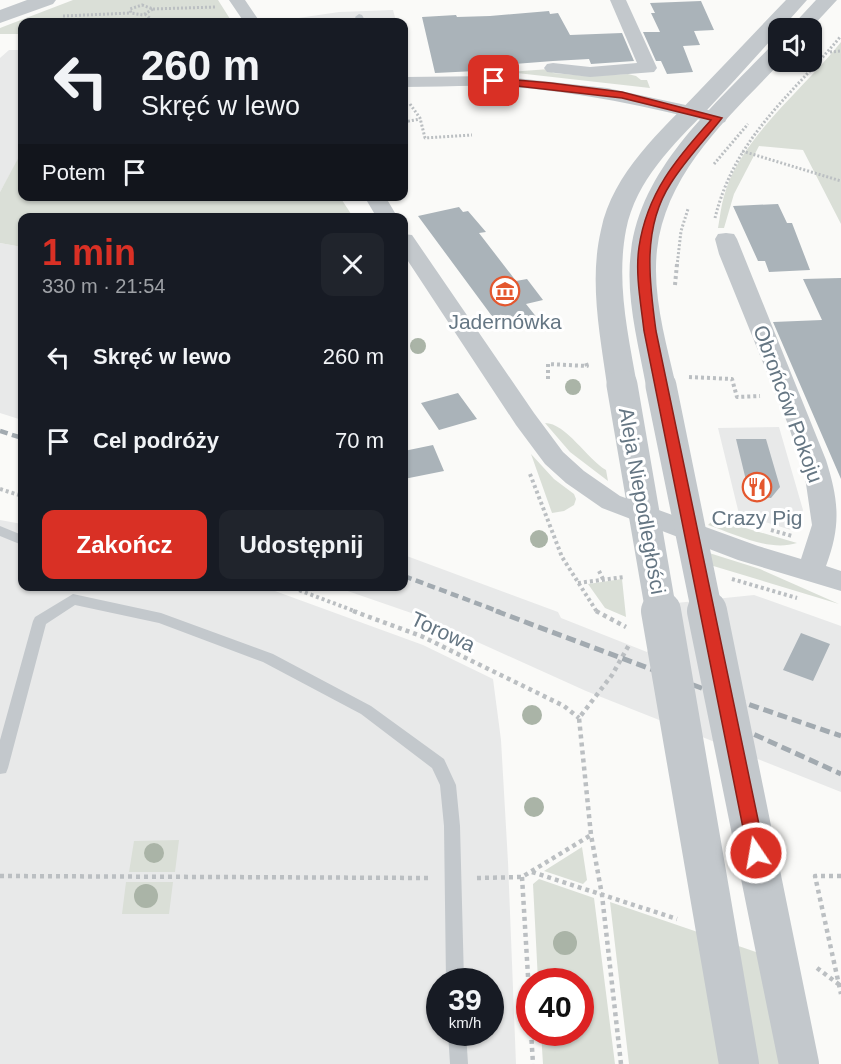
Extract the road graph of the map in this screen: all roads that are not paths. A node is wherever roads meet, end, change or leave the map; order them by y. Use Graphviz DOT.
graph roads {
  1 [pos="618,0"];
  2 [pos="797,0"];
  3 [pos="826,0"];
  4 [pos="231,3"];
  5 [pos="51,8"];
  6 [pos="0,17"];
  7 [pos="248,18"];
  8 [pos="809,18"];
  9 [pos="768,63"];
  10 [pos="550,68"];
  11 [pos="408,82"];
  12 [pos="690,111"];
  13 [pos="718,118"];
  14 [pos="726,239"];
  15 [pos="408,246"];
  16 [pos="0,531"];
  17 [pos="18,538"];
  18 [pos="809,573"];
  19 [pos="841,581"];
  20 [pos="71,593"];
  21 [pos="0,768"];
  22 [pos="455,968"];
  23 [pos="458,1046"];
  24 [pos="459,1064"];
  25 [pos="739,1064"];
  26 [pos="799,1064"];
  1 -- 10 [label="street"];
  2 -- 12 [label="street, Aleja Niepodległości"];
  3 -- 8 [label="street"];
  4 -- 7 [label="street"];
  5 -- 6 [label="street"];
  9 -- 13 [label="street, Aleja Niepodległości"];
  11 -- 12 [label="street"];
  12 -- 13 [label="street"];
  12 -- 25 [label="street, Aleja Niepodległości, bridge"];
  13 -- 26 [label="street, Aleja Niepodległości, bridge"];
  14 -- 18 [label="street, Obrońców Pokoju"];
  15 -- 18 [label="street"];
  16 -- 17 [label="lane"];
  18 -- 19 [label="street"];
  20 -- 21 [label="lane"];
  20 -- 22 [label="lane"];
  23 -- 24 [label="lane"];
}
